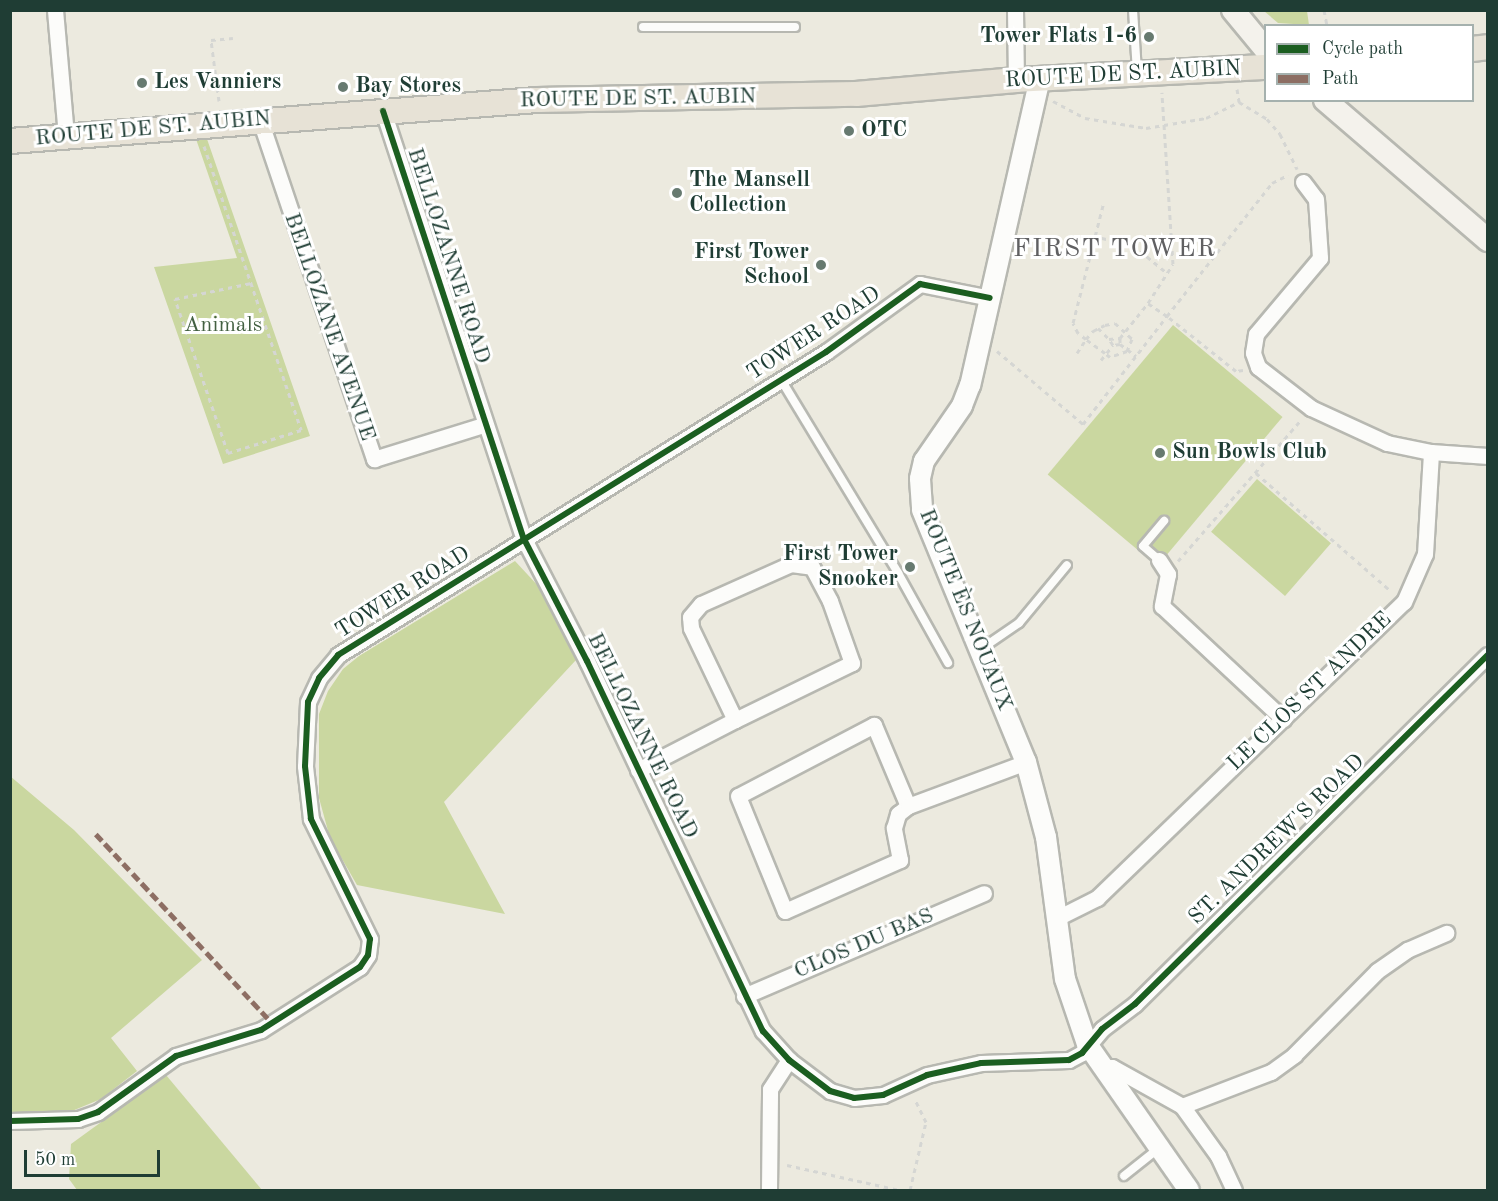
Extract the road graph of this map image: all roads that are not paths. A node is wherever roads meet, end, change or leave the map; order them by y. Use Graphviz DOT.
graph roads {
  1 [pos="55,10"];
  2 [pos="1015,10"];
  3 [pos="1133,10"];
  4 [pos="1233,10"];
  5 [pos="643,27"];
  6 [pos="795,27"];
  7 [pos="1264,48"];
  8 [pos="1264,67"];
  9 [pos="1137,74"];
  10 [pos="1016,80"];
  11 [pos="1038,86"];
  12 [pos="1327,102"];
  13 [pos="383,111"];
  14 [pos="260,120"];
  15 [pos="66,136"];
  16 [pos="10,141"];
  17 [pos="1300,176"];
  18 [pos="1488,240"];
  19 [pos="990,298"];
  20 [pos="780,378"];
  21 [pos="483,424"];
  22 [pos="1431,452"];
  23 [pos="1488,456"];
  24 [pos="1164,521"];
  25 [pos="524,539"];
  26 [pos="1159,560"];
  27 [pos="1067,565"];
  28 [pos="979,650"];
  29 [pos="1488,655"];
  30 [pos="948,663"];
  31 [pos="1283,719"];
  32 [pos="735,720"];
  33 [pos="1026,762"];
  34 [pos="639,770"];
  35 [pos="908,806"];
  36 [pos="984,893"];
  37 [pos="1057,918"];
  38 [pos="1446,933"];
  39 [pos="744,996"];
  40 [pos="1087,1044"];
  41 [pos="789,1060"];
  42 [pos="1103,1068"];
  43 [pos="1182,1106"];
  44 [pos="10,1121"];
  45 [pos="1161,1147"];
  46 [pos="1124,1176"];
  47 [pos="769,1191"];
  48 [pos="1189,1191"];
  49 [pos="1234,1191"];
  1 -- 15 [label="street"];
  2 -- 10 [label="street"];
  3 -- 9 [label="lane"];
  4 -- 7 [label="main road"];
  5 -- 6 [label="lane"];
  8 -- 9 [label="main road, ROUTE DE ST. AUBIN"];
  9 -- 11 [label="main road, ROUTE DE ST. AUBIN"];
  10 -- 11 [label="main road, ROUTE DE ST. AUBIN"];
  10 -- 13 [label="main road, ROUTE DE ST. AUBIN"];
  11 -- 19 [label="street, ROUTE ÈS NOUAUX"];
  12 -- 18 [label="main road"];
  13 -- 14 [label="main road, ROUTE DE ST. AUBIN"];
  13 -- 21 [label="street, BELLOZANNE ROAD"];
  14 -- 15 [label="main road, ROUTE DE ST. AUBIN"];
  14 -- 21 [label="street, BELLOZANE AVENUE"];
  15 -- 16 [label="main road, ROUTE DE ST. AUBIN"];
  17 -- 22 [label="street"];
  19 -- 20 [label="street, TOWER ROAD"];
  19 -- 28 [label="street, ROUTE ÈS NOUAUX"];
  20 -- 25 [label="street, TOWER ROAD"];
  20 -- 30 [label="lane"];
  21 -- 25 [label="street, BELLOZANNE ROAD"];
  22 -- 23 [label="street"];
  22 -- 31 [label="street, LE CLOS ST ANDRE"];
  24 -- 26 [label="lane"];
  25 -- 34 [label="street, BELLOZANNE ROAD"];
  25 -- 44 [label="street, TOWER ROAD"];
  26 -- 31 [label="street"];
  27 -- 28 [label="lane"];
  28 -- 33 [label="street, ROUTE ÈS NOUAUX"];
  29 -- 40 [label="street, ST. ANDREW'S ROAD"];
  31 -- 37 [label="street, LE CLOS ST ANDRE"];
  32 -- 32 [label="street"];
  32 -- 34 [label="street"];
  33 -- 35 [label="street"];
  33 -- 37 [label="street, ROUTE ÈS NOUAUX"];
  34 -- 39 [label="street, BELLOZANNE ROAD"];
  35 -- 35 [label="street"];
  36 -- 39 [label="street, CLOS DU BAS"];
  37 -- 40 [label="street, ROUTE ÈS NOUAUX"];
  38 -- 43 [label="street"];
  39 -- 41 [label="street, BELLOZANNE ROAD"];
  40 -- 41 [label="street, BELLOZANNE ROAD"];
  40 -- 42 [label="street, ROUTE ÈS NOUAUX"];
  41 -- 47 [label="street"];
  42 -- 43 [label="street"];
  42 -- 45 [label="street, ROUTE ÈS NOUAUX"];
  43 -- 49 [label="street"];
  45 -- 46 [label="lane"];
  45 -- 48 [label="street, ROUTE ÈS NOUAUX"];
}
